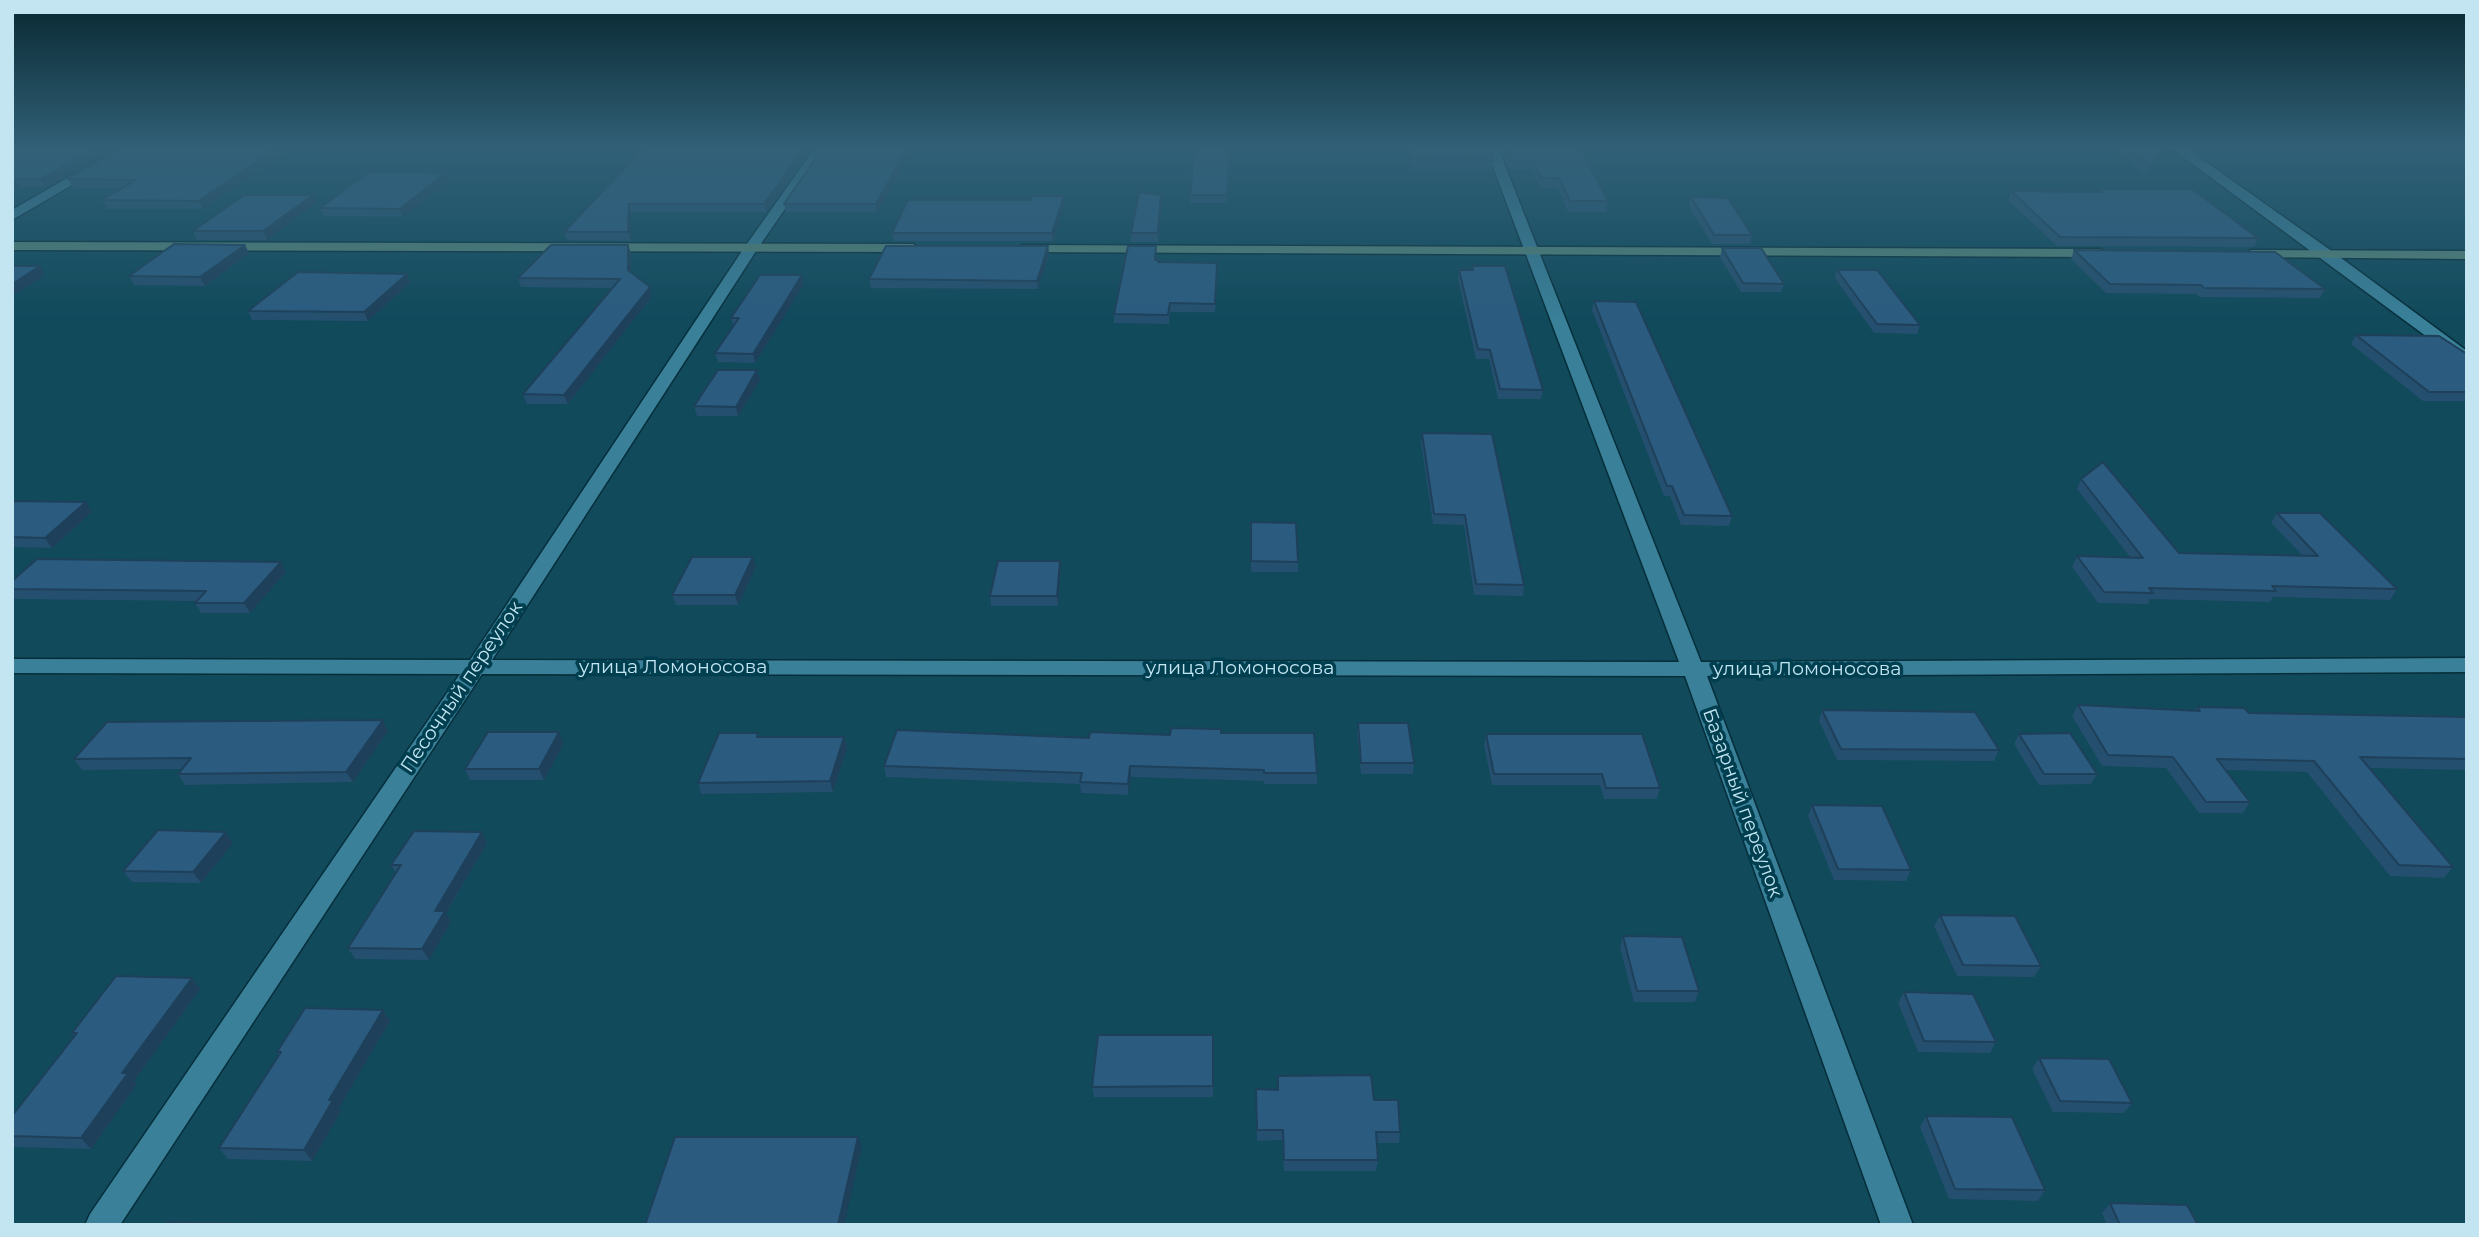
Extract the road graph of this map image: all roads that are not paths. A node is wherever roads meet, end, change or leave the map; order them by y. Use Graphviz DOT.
graph roads {
  1 [pos="30,206"];
  2 [pos="781,206"];
  3 [pos="1514,206"];
  4 [pos="2258,206"];
  5 [pos="12,216"];
  6 [pos="12,246"];
  7 [pos="751,248"];
  8 [pos="932,248"];
  9 [pos="1002,248"];
  10 [pos="1531,249"];
  11 [pos="2118,253"];
  12 [pos="2230,254"];
  13 [pos="2328,255"];
  14 [pos="2467,255"];
  15 [pos="2467,359"];
  16 [pos="12,666"];
  17 [pos="2467,666"];
  18 [pos="476,667"];
  19 [pos="1693,669"];
  20 [pos="101,1225"];
  21 [pos="1897,1225"];
  1 -- 5 [label="street"];
  2 -- 7 [label="street, Песочный переулок"];
  3 -- 10 [label="street, Базарный переулок"];
  4 -- 13 [label="street"];
  6 -- 7 [label="main road"];
  7 -- 8 [label="main road"];
  7 -- 18 [label="street, Песочный переулок"];
  9 -- 10 [label="main road"];
  10 -- 11 [label="main road"];
  10 -- 19 [label="street, Базарный переулок"];
  12 -- 13 [label="main road"];
  13 -- 14 [label="main road"];
  13 -- 15 [label="street"];
  16 -- 18 [label="street, улица Ломоносова"];
  17 -- 19 [label="street, улица Ломоносова"];
  18 -- 19 [label="street, улица Ломоносова"];
  18 -- 20 [label="street, Песочный переулок"];
  19 -- 21 [label="street, Базарный переулок"];
}
